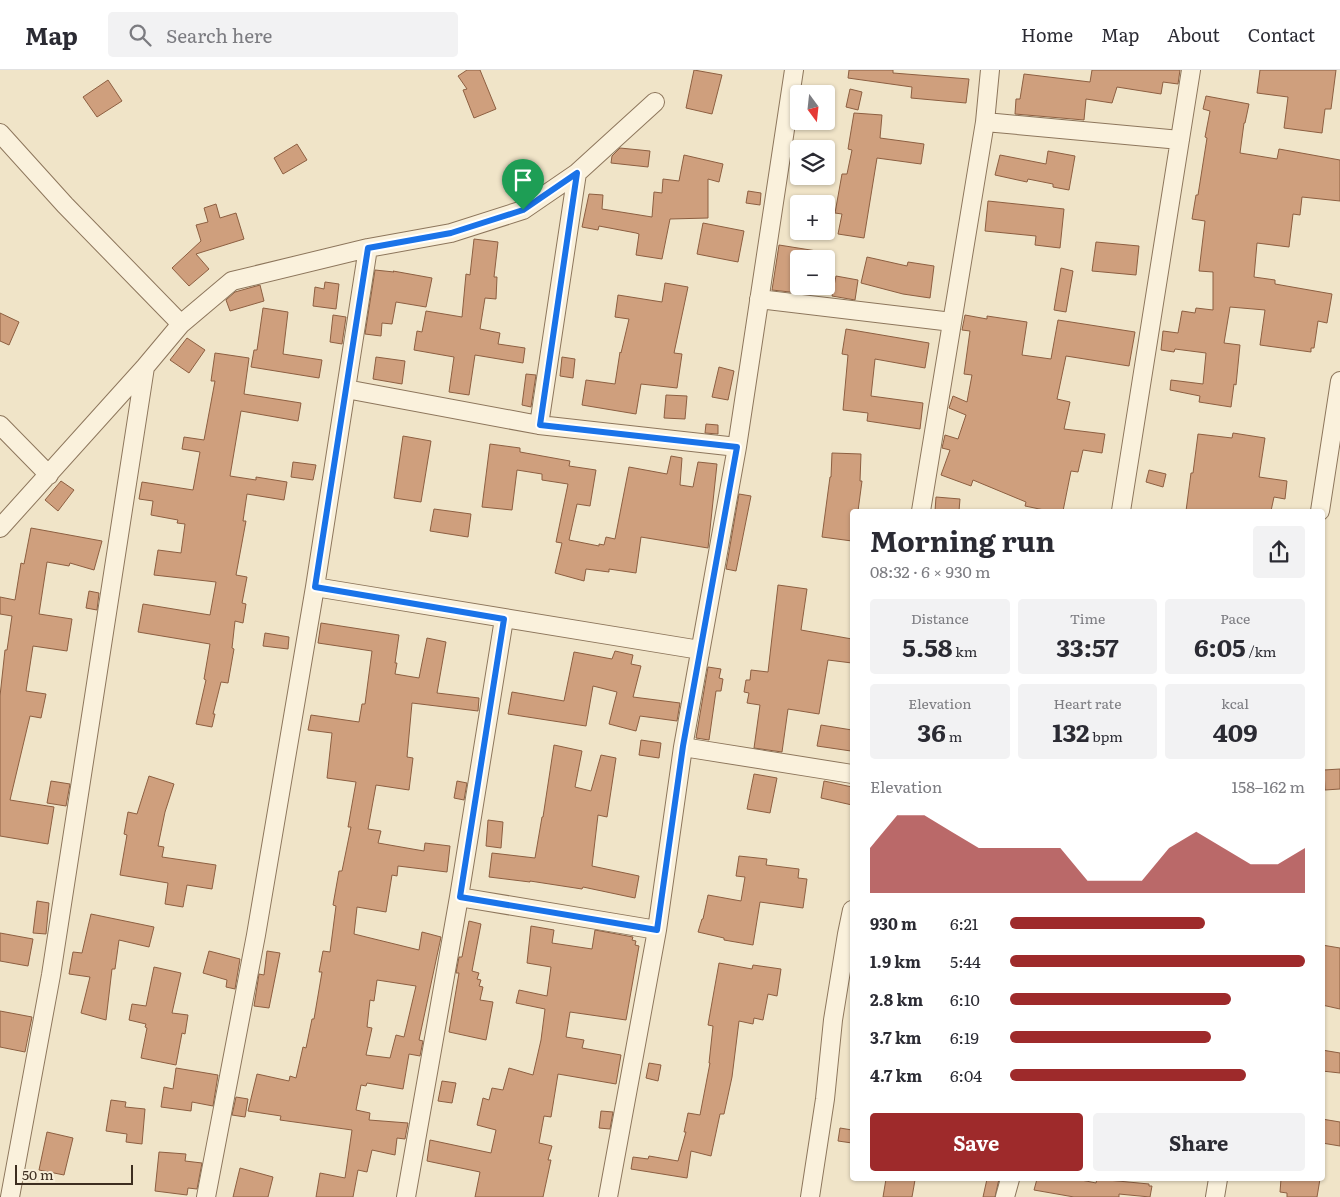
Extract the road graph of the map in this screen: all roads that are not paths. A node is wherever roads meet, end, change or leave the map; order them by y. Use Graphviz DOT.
graph roads {
  1 [pos="794,70"];
  2 [pos="990,70"];
  3 [pos="1191,70"];
  4 [pos="655,102"];
  5 [pos="985,122"];
  6 [pos="0,132"];
  7 [pos="1180,140"];
  8 [pos="577,173"];
  9 [pos="368,248"];
  10 [pos="759,299"];
  11 [pos="952,322"];
  12 [pos="181,324"];
  13 [pos="145,367"];
  14 [pos="1340,381"];
  15 [pos="346,389"];
  16 [pos="0,425"];
  17 [pos="540,425"];
  18 [pos="737,447"];
  19 [pos="49,475"];
  20 [pos="921,509"];
  21 [pos="1121,509"];
  22 [pos="1320,509"];
  23 [pos="0,528"];
  24 [pos="315,587"];
  25 [pos="504,619"];
  26 [pos="700,650"];
  27 [pos="683,746"];
  28 [pos="850,774"];
  29 [pos="460,897"];
  30 [pos="850,920"];
  31 [pos="657,930"];
  32 [pos="1009,1181"];
  33 [pos="1218,1181"];
  34 [pos="10,1197"];
  35 [pos="206,1197"];
  36 [pos="406,1197"];
  37 [pos="608,1197"];
  38 [pos="810,1197"];
  39 [pos="1005,1197"];
  40 [pos="1215,1197"];
  1 -- 10 [label="street"];
  2 -- 5 [label="street"];
  3 -- 7 [label="street"];
  4 -- 8 [label="street"];
  5 -- 7 [label="street"];
  5 -- 11 [label="street"];
  6 -- 12 [label="street"];
  7 -- 21 [label="street"];
  8 -- 9 [label="street"];
  8 -- 17 [label="street"];
  9 -- 12 [label="street"];
  9 -- 15 [label="street"];
  10 -- 11 [label="street"];
  10 -- 18 [label="street"];
  11 -- 20 [label="street"];
  12 -- 13 [label="street"];
  13 -- 19 [label="street"];
  13 -- 34 [label="street"];
  14 -- 22 [label="street"];
  15 -- 17 [label="street"];
  15 -- 24 [label="street"];
  16 -- 19 [label="street"];
  17 -- 18 [label="street"];
  18 -- 26 [label="street"];
  19 -- 23 [label="street"];
  24 -- 25 [label="street"];
  24 -- 35 [label="street"];
  25 -- 26 [label="street"];
  25 -- 29 [label="street"];
  26 -- 27 [label="street"];
  27 -- 28 [label="street"];
  27 -- 31 [label="street"];
  29 -- 31 [label="street"];
  29 -- 36 [label="street"];
  30 -- 38 [label="street"];
  31 -- 37 [label="street"];
  32 -- 39 [label="street"];
  33 -- 40 [label="street"];
}
